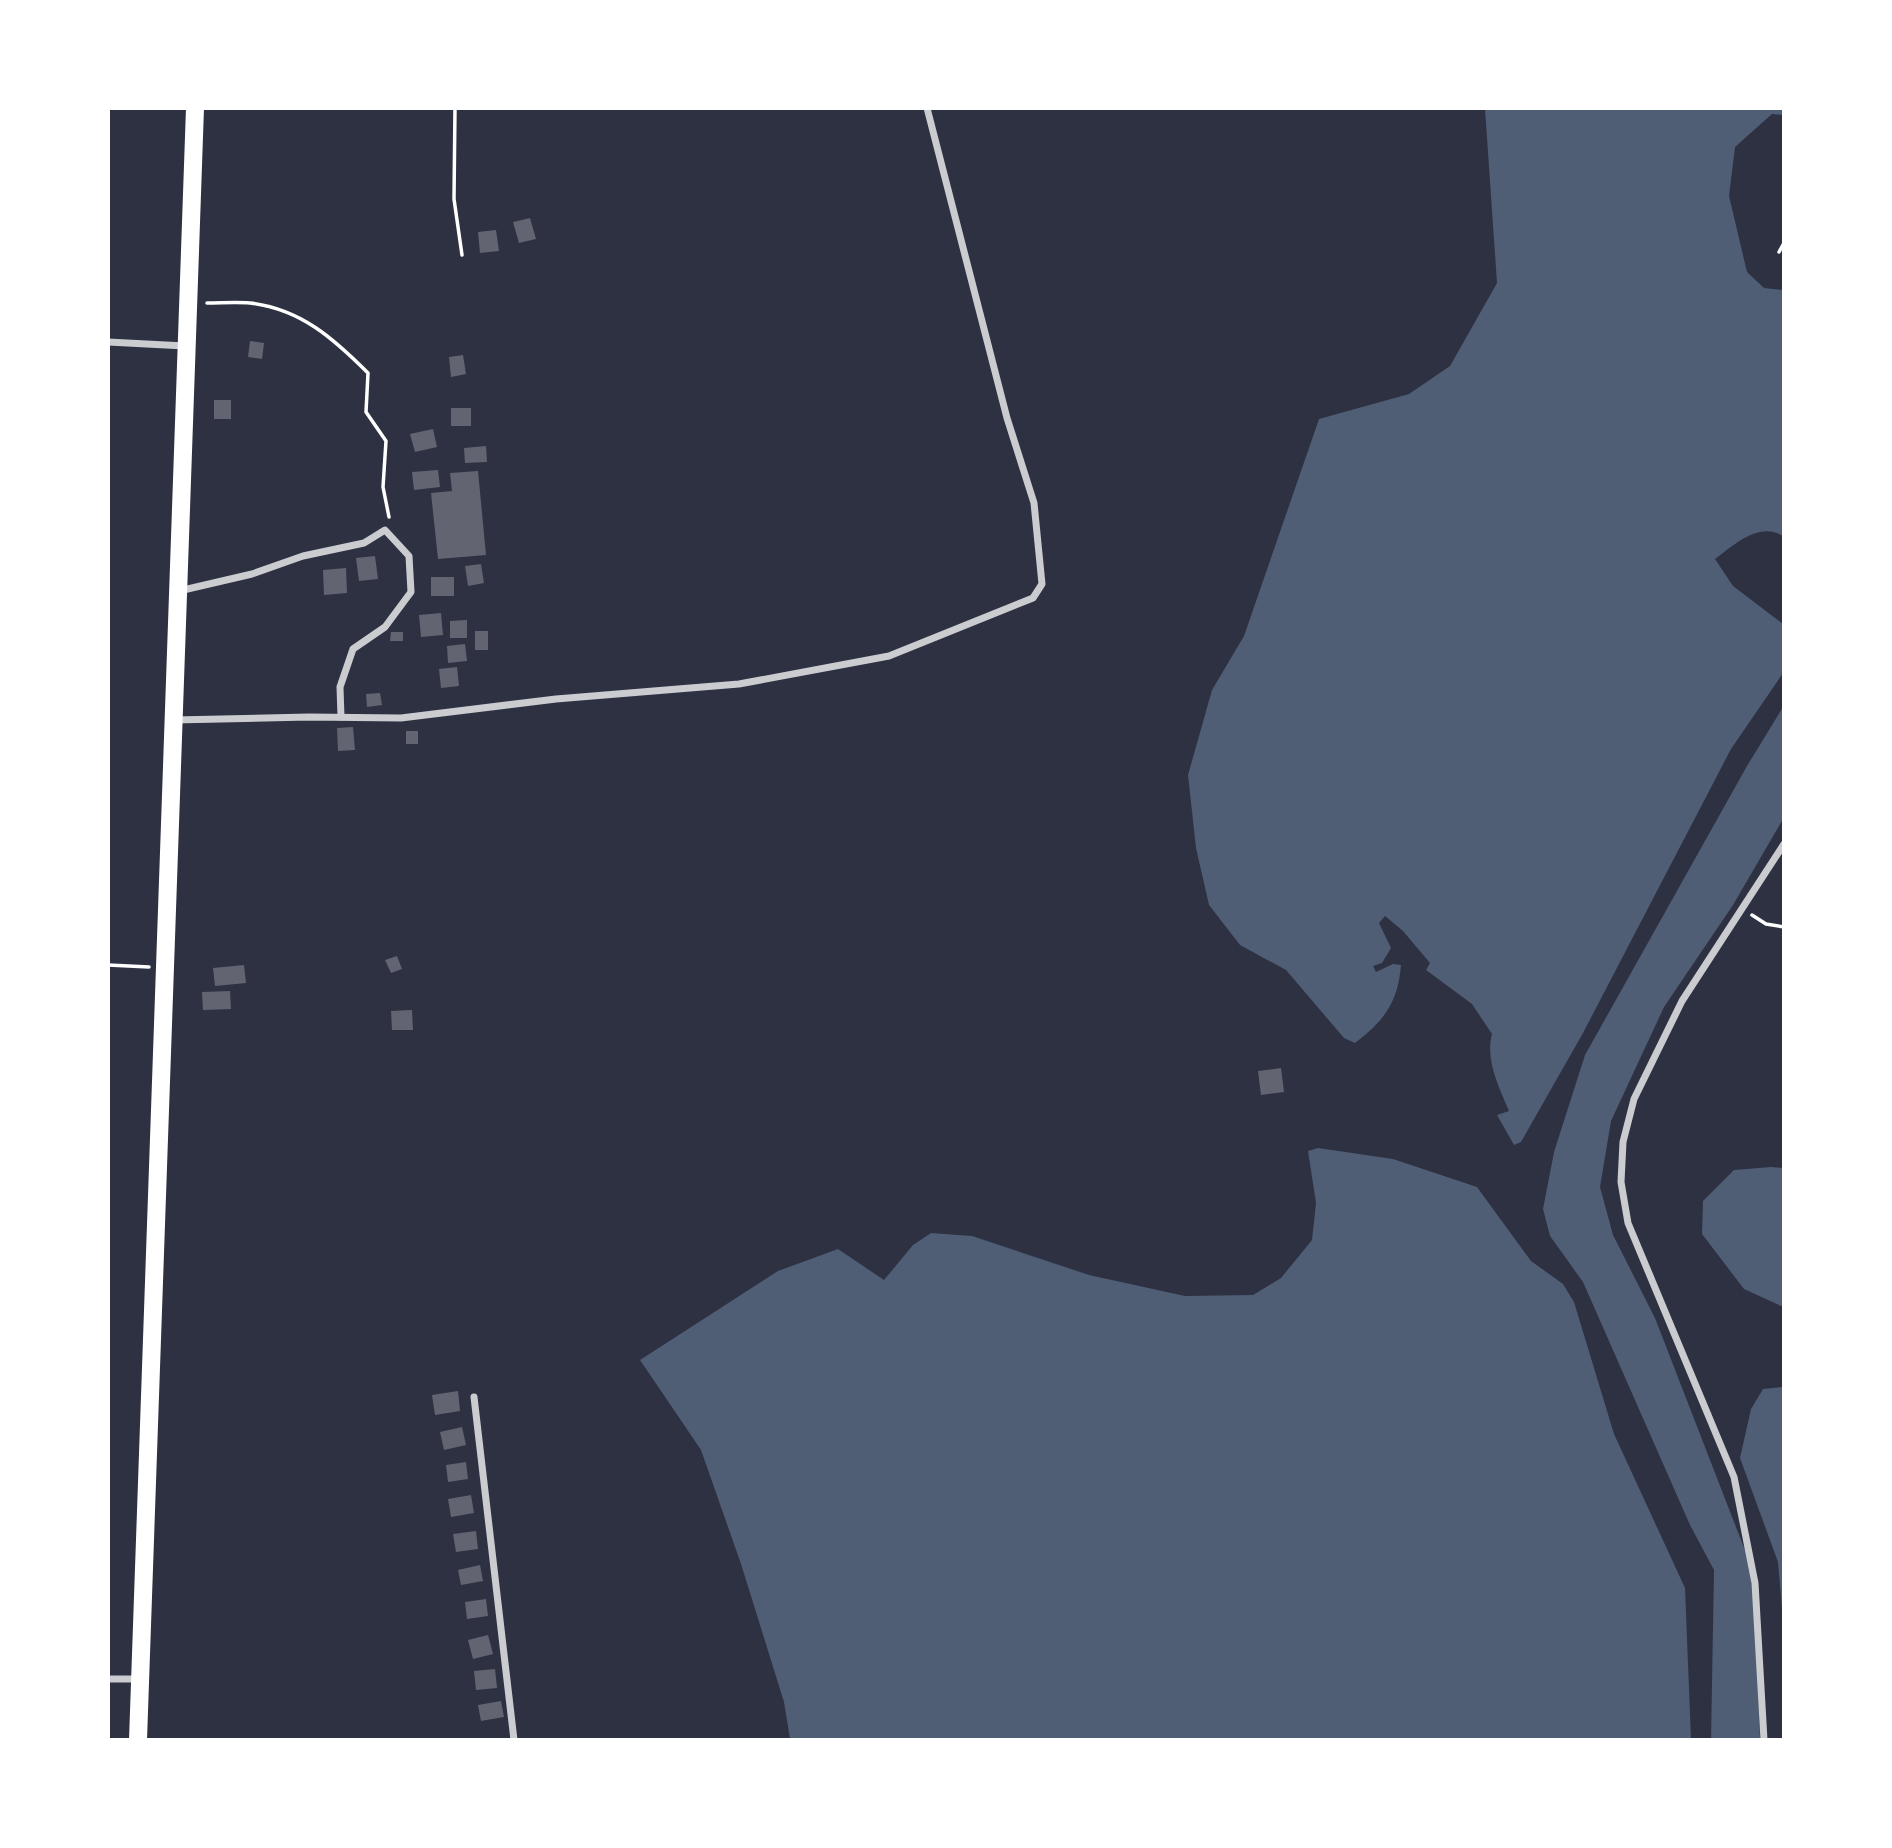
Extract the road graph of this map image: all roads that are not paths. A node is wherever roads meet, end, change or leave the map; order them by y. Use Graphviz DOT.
graph roads {
  1 [pos="195,108"];
  2 [pos="928,108"];
  3 [pos="108,342"];
  4 [pos="187,346"];
  5 [pos="178,591"];
  6 [pos="341,717"];
  7 [pos="174,720"];
  8 [pos="1783,844"];
  9 [pos="474,1396"];
  10 [pos="108,1679"];
  11 [pos="140,1679"];
  12 [pos="138,1740"];
  13 [pos="514,1740"];
  14 [pos="1764,1740"];
  1 -- 4 [label="main road"];
  2 -- 6 [label="street"];
  3 -- 4 [label="street"];
  4 -- 5 [label="main road"];
  5 -- 6 [label="street"];
  5 -- 7 [label="main road"];
  6 -- 7 [label="street"];
  7 -- 11 [label="main road"];
  8 -- 14 [label="street"];
  9 -- 13 [label="street"];
  10 -- 11 [label="street"];
  11 -- 12 [label="main road"];
}
